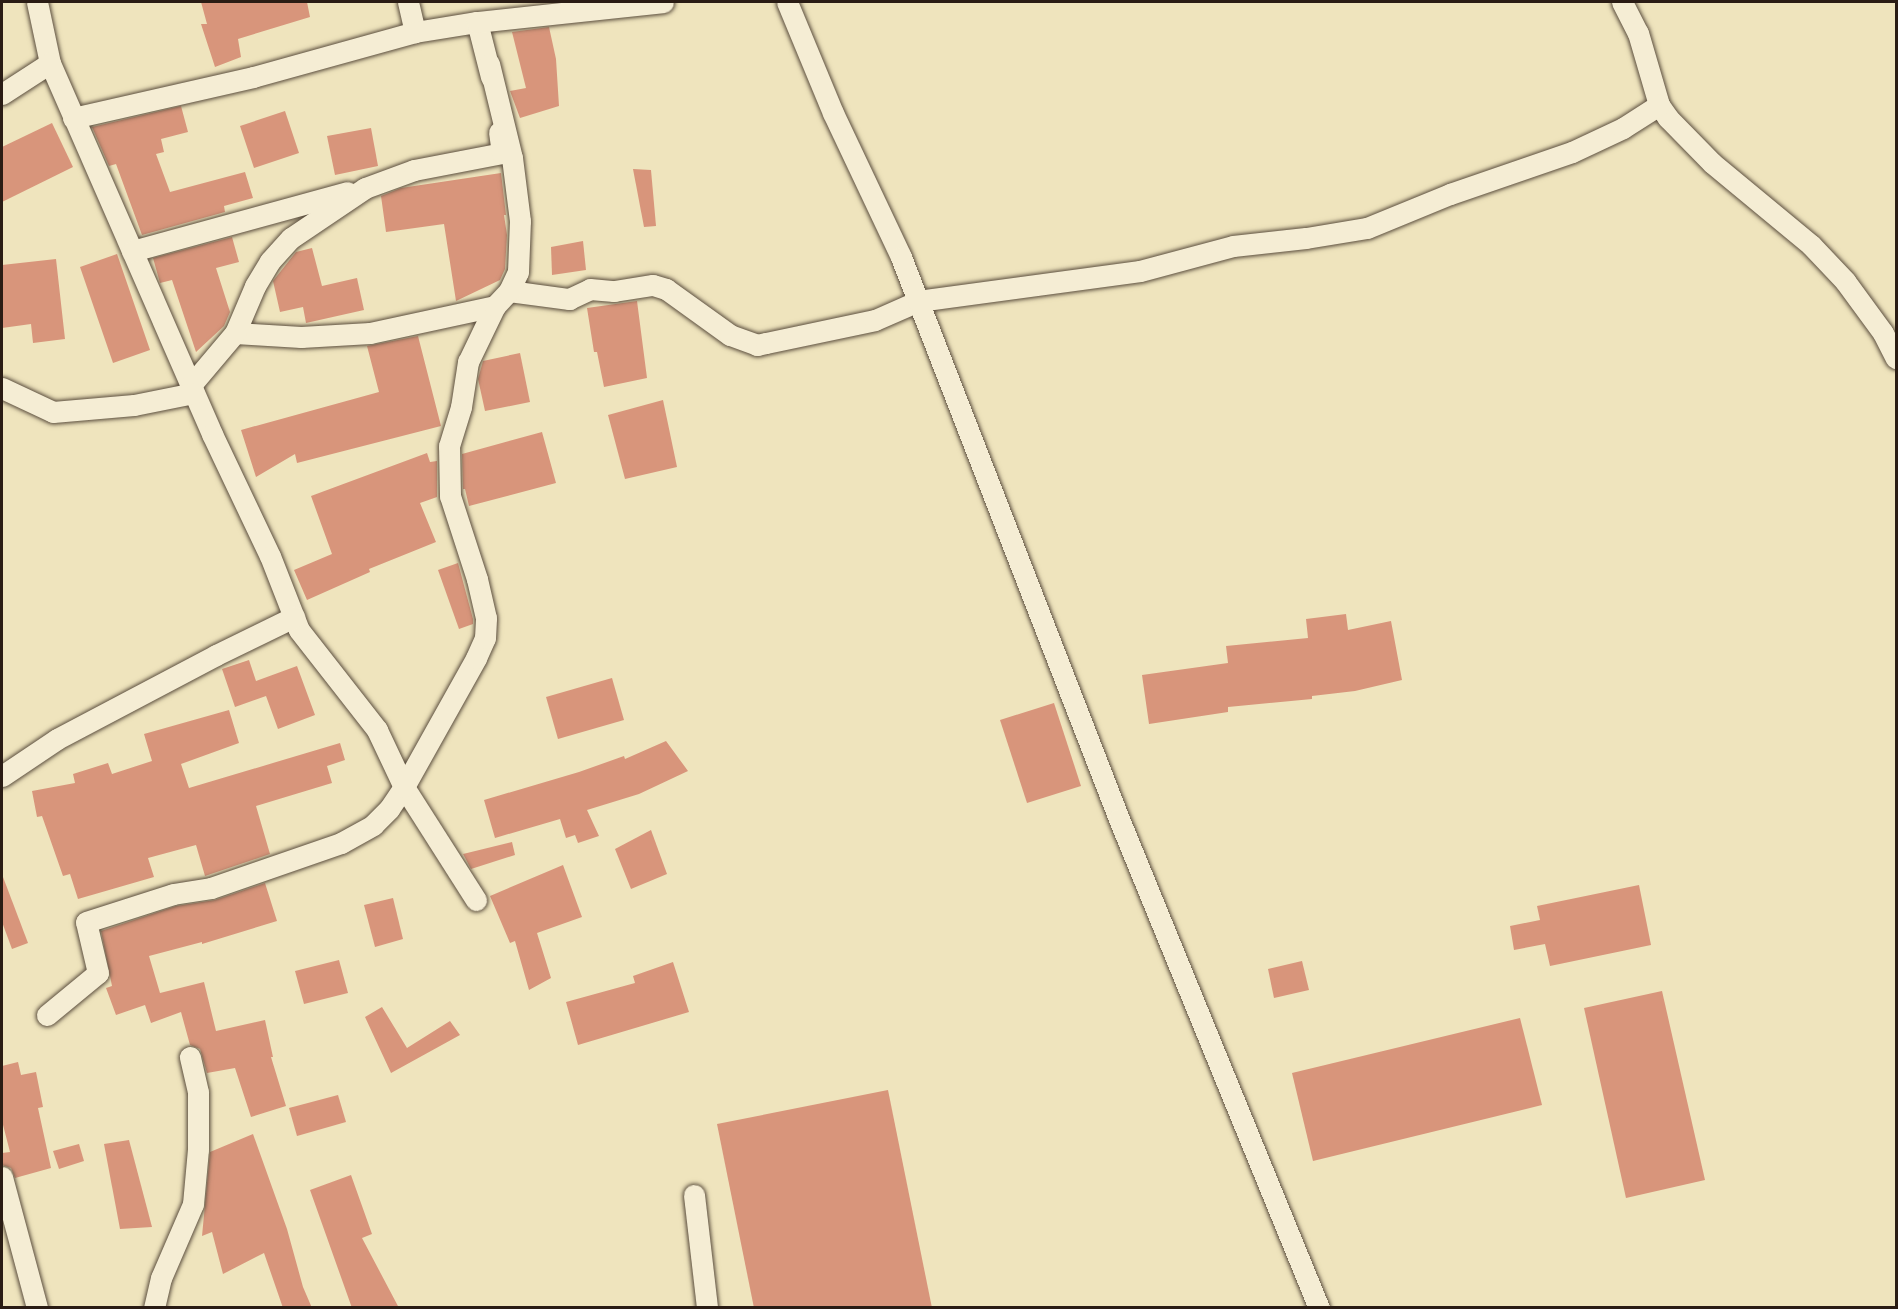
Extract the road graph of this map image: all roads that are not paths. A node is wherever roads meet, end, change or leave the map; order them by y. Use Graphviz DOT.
graph roads {
  1 [pos="37,2"];
  2 [pos="408,2"];
  3 [pos="663,2"];
  4 [pos="787,2"];
  5 [pos="1622,2"];
  6 [pos="477,22"];
  7 [pos="415,32"];
  8 [pos="50,63"];
  9 [pos="489,64"];
  10 [pos="2,94"];
  11 [pos="1659,105"];
  12 [pos="73,118"];
  13 [pos="512,158"];
  14 [pos="365,188"];
  15 [pos="132,250"];
  16 [pos="502,299"];
  17 [pos="918,301"];
  18 [pos="235,333"];
  19 [pos="1896,358"];
  20 [pos="2,388"];
  21 [pos="193,389"];
  22 [pos="294,617"];
  23 [pos="2,776"];
  24 [pos="404,787"];
  25 [pos="476,900"];
  26 [pos="47,1015"];
  27 [pos="190,1057"];
  28 [pos="2,1177"];
  29 [pos="694,1195"];
  30 [pos="37,1308"];
  31 [pos="154,1308"];
  32 [pos="706,1308"];
  33 [pos="1319,1308"];
  1 -- 8 [label="street"];
  2 -- 7 [label="street"];
  3 -- 6 [label="street"];
  4 -- 17 [label="street"];
  5 -- 11 [label="street"];
  6 -- 7 [label="street"];
  6 -- 9 [label="street"];
  7 -- 12 [label="street"];
  8 -- 10 [label="street"];
  8 -- 12 [label="street"];
  9 -- 13 [label="street"];
  9 -- 14 [label="street"];
  11 -- 17 [label="street"];
  11 -- 19 [label="street"];
  12 -- 15 [label="street"];
  13 -- 14 [label="street"];
  13 -- 16 [label="street"];
  14 -- 15 [label="street"];
  14 -- 18 [label="street"];
  15 -- 21 [label="street"];
  16 -- 17 [label="street"];
  16 -- 18 [label="street"];
  16 -- 24 [label="street"];
  17 -- 33 [label="street"];
  18 -- 21 [label="street"];
  20 -- 21 [label="street"];
  21 -- 22 [label="street"];
  22 -- 23 [label="street"];
  22 -- 24 [label="street"];
  24 -- 25 [label="street"];
  24 -- 26 [label="street"];
  27 -- 31 [label="street"];
  28 -- 30 [label="street"];
  29 -- 32 [label="street"];
}
